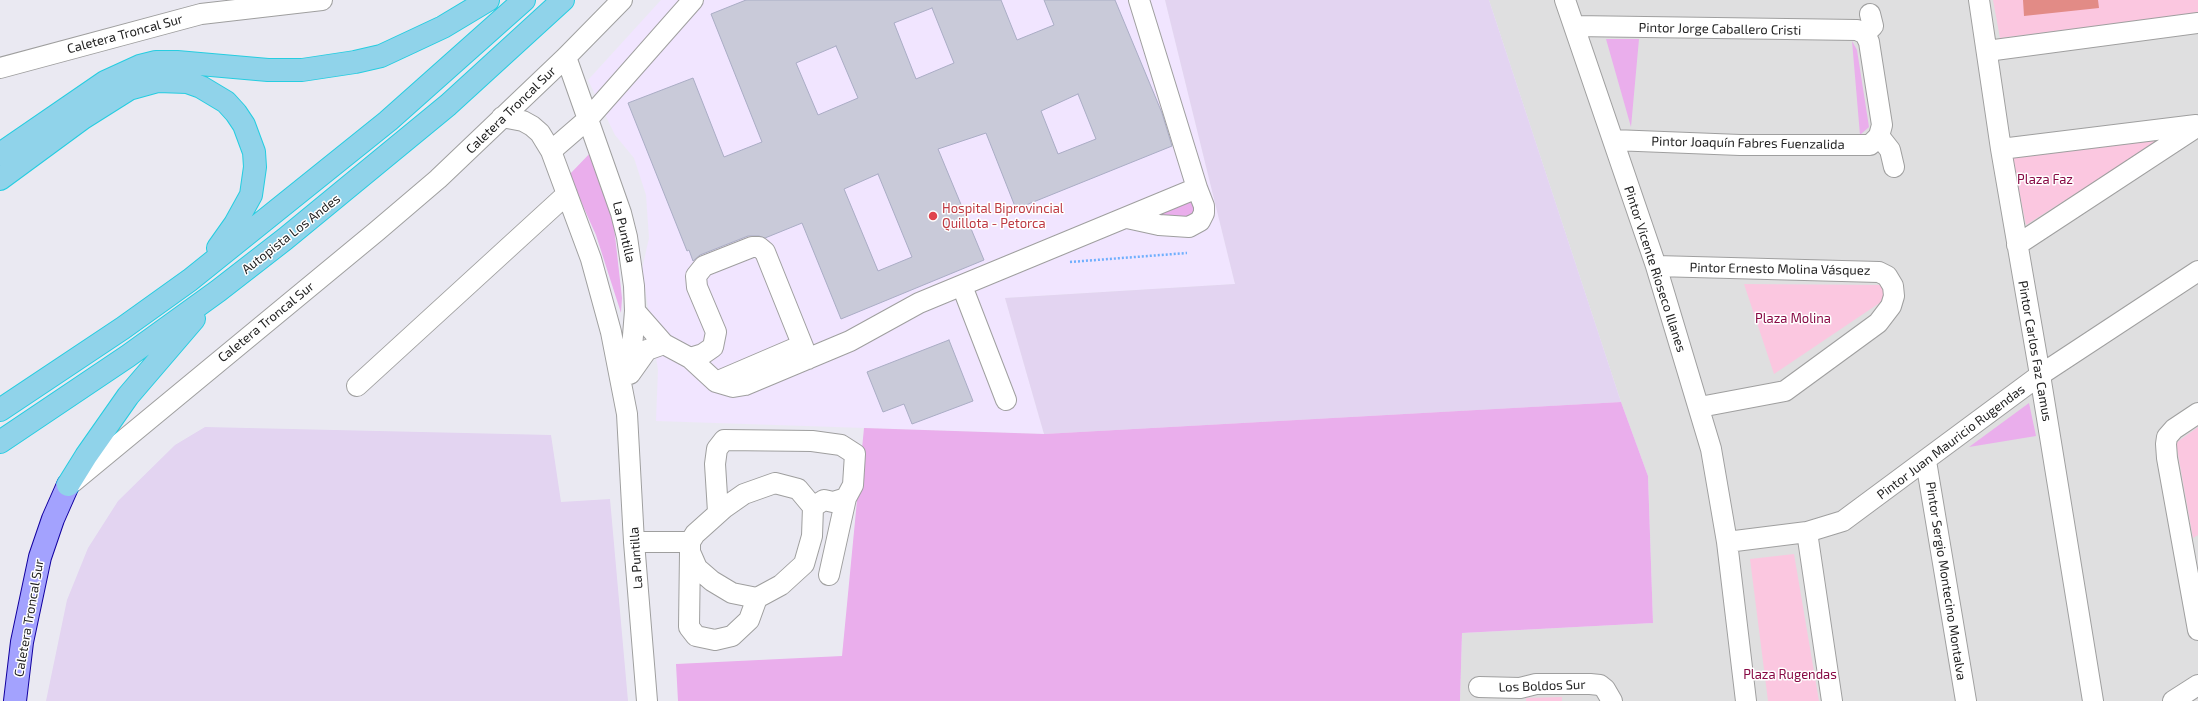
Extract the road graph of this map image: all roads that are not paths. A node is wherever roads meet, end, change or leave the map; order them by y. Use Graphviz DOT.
graph roads {
  1 [pos="322,0"];
  2 [pos="488,0"];
  3 [pos="524,0"];
  4 [pos="563,0"];
  5 [pos="693,0"];
  6 [pos="1140,0"];
  7 [pos="1565,0"];
  8 [pos="1979,0"];
  9 [pos="624,1"];
  10 [pos="1870,14"];
  11 [pos="2198,23"];
  12 [pos="1574,26"];
  13 [pos="1865,34"];
  14 [pos="1986,51"];
  15 [pos="566,57"];
  16 [pos="0,68"];
  17 [pos="502,118"];
  18 [pos="588,118"];
  19 [pos="2198,125"];
  20 [pos="1879,136"];
  21 [pos="1613,140"];
  22 [pos="2001,149"];
  23 [pos="551,151"];
  24 [pos="0,154"];
  25 [pos="1894,167"];
  26 [pos="0,179"];
  27 [pos="1198,188"];
  28 [pos="567,194"];
  29 [pos="1127,218"];
  30 [pos="2017,245"];
  31 [pos="1656,266"];
  32 [pos="2198,271"];
  33 [pos="190,280"];
  34 [pos="962,286"];
  35 [pos="218,291"];
  36 [pos="635,311"];
  37 [pos="664,344"];
  38 [pos="800,354"];
  39 [pos="690,358"];
  40 [pos="630,374"];
  41 [pos="2040,375"];
  42 [pos="357,386"];
  43 [pos="1006,400"];
  44 [pos="1700,407"];
  45 [pos="0,410"];
  46 [pos="2198,413"];
  47 [pos="627,414"];
  48 [pos="0,442"];
  49 [pos="1926,460"];
  50 [pos="68,485"];
  51 [pos="846,498"];
  52 [pos="813,507"];
  53 [pos="718,512"];
  54 [pos="1807,532"];
  55 [pos="634,542"];
  56 [pos="1727,542"];
  57 [pos="690,547"];
  58 [pos="2191,554"];
  59 [pos="829,575"];
  60 [pos="757,598"];
  61 [pos="2198,630"];
  62 [pos="2198,685"];
  63 [pos="1479,687"];
  64 [pos="1517,695"];
  65 [pos="1608,695"];
  66 [pos="15,701"];
  67 [pos="647,701"];
  68 [pos="1746,701"];
  69 [pos="1832,701"];
  70 [pos="1966,701"];
  71 [pos="2093,701"];
  72 [pos="2173,701"];
  1 -- 16 [label="street, Caletera Troncal Sur"];
  2 -- 24 [label="highway"];
  3 -- 33 [label="highway, Autopista Los Andes"];
  4 -- 35 [label="highway, Autopista Los Andes"];
  5 -- 18 [label="street"];
  6 -- 27 [label="street"];
  7 -- 12 [label="street, Pintor Vicente Rioseco Illanes"];
  8 -- 14 [label="street, Pintor Carlos Faz Camus"];
  9 -- 15 [label="street, Caletera Troncal Sur"];
  10 -- 13 [label="street"];
  11 -- 14 [label="street"];
  12 -- 13 [label="street, Pintor Jorge Caballero Cristi"];
  12 -- 21 [label="street, Pintor Vicente Rioseco Illanes"];
  13 -- 20 [label="street"];
  14 -- 22 [label="street, Pintor Carlos Faz Camus"];
  15 -- 17 [label="street, Caletera Troncal Sur"];
  15 -- 18 [label="street, La Puntilla"];
  17 -- 23 [label="street, La Puntilla"];
  17 -- 50 [label="street, Caletera Troncal Sur"];
  18 -- 23 [label="street"];
  18 -- 36 [label="street, La Puntilla"];
  19 -- 22 [label="street"];
  19 -- 30 [label="street"];
  20 -- 21 [label="street, Pintor Joaquín Fabres Fuenzalida"];
  20 -- 25 [label="street"];
  21 -- 31 [label="street, Pintor Vicente Rioseco Illanes"];
  22 -- 30 [label="street, Pintor Carlos Faz Camus"];
  23 -- 28 [label="street, La Puntilla"];
  26 -- 33 [label="highway"];
  27 -- 29 [label="street"];
  27 -- 29 [label="street"];
  28 -- 42 [label="street"];
  28 -- 47 [label="street, La Puntilla"];
  29 -- 34 [label="street"];
  30 -- 41 [label="street, Pintor Carlos Faz Camus"];
  31 -- 44 [label="street, Pintor Vicente Rioseco Illanes"];
  31 -- 44 [label="street, Pintor Ernesto Molina Vásquez"];
  32 -- 41 [label="street, Pintor Juan Mauricio Rugendas"];
  33 -- 45 [label="highway, Autopista Los Andes"];
  34 -- 38 [label="street"];
  34 -- 43 [label="street"];
  35 -- 48 [label="highway, Autopista Los Andes"];
  35 -- 50 [label="highway"];
  36 -- 37 [label="street"];
  36 -- 40 [label="street, La Puntilla"];
  37 -- 39 [label="street"];
  37 -- 40 [label="street"];
  38 -- 39 [label="street"];
  38 -- 39 [label="street"];
  40 -- 47 [label="street, La Puntilla"];
  41 -- 49 [label="street, Pintor Juan Mauricio Rugendas"];
  41 -- 71 [label="street, Pintor Carlos Faz Camus"];
  44 -- 56 [label="street, Pintor Vicente Rioseco Illanes"];
  46 -- 58 [label="street"];
  47 -- 55 [label="street, La Puntilla"];
  49 -- 54 [label="street, Pintor Juan Mauricio Rugendas"];
  49 -- 70 [label="street, Pintor Sergio Montecino Montalva"];
  50 -- 66 [label="main road, Caletera Troncal Sur"];
  51 -- 52 [label="street"];
  51 -- 53 [label="street"];
  51 -- 59 [label="street"];
  52 -- 53 [label="street"];
  52 -- 60 [label="street"];
  53 -- 57 [label="street"];
  54 -- 56 [label="street, Pintor Juan Mauricio Rugendas"];
  54 -- 69 [label="street"];
  55 -- 57 [label="street"];
  55 -- 67 [label="street, La Puntilla"];
  56 -- 68 [label="street, Pintor Vicente Rioseco Illanes"];
  57 -- 60 [label="street"];
  57 -- 60 [label="street"];
  58 -- 61 [label="street"];
  62 -- 72 [label="street"];
  63 -- 64 [label="street, Los Boldos Sur"];
  64 -- 65 [label="street, Los Boldos Sur"];
}
